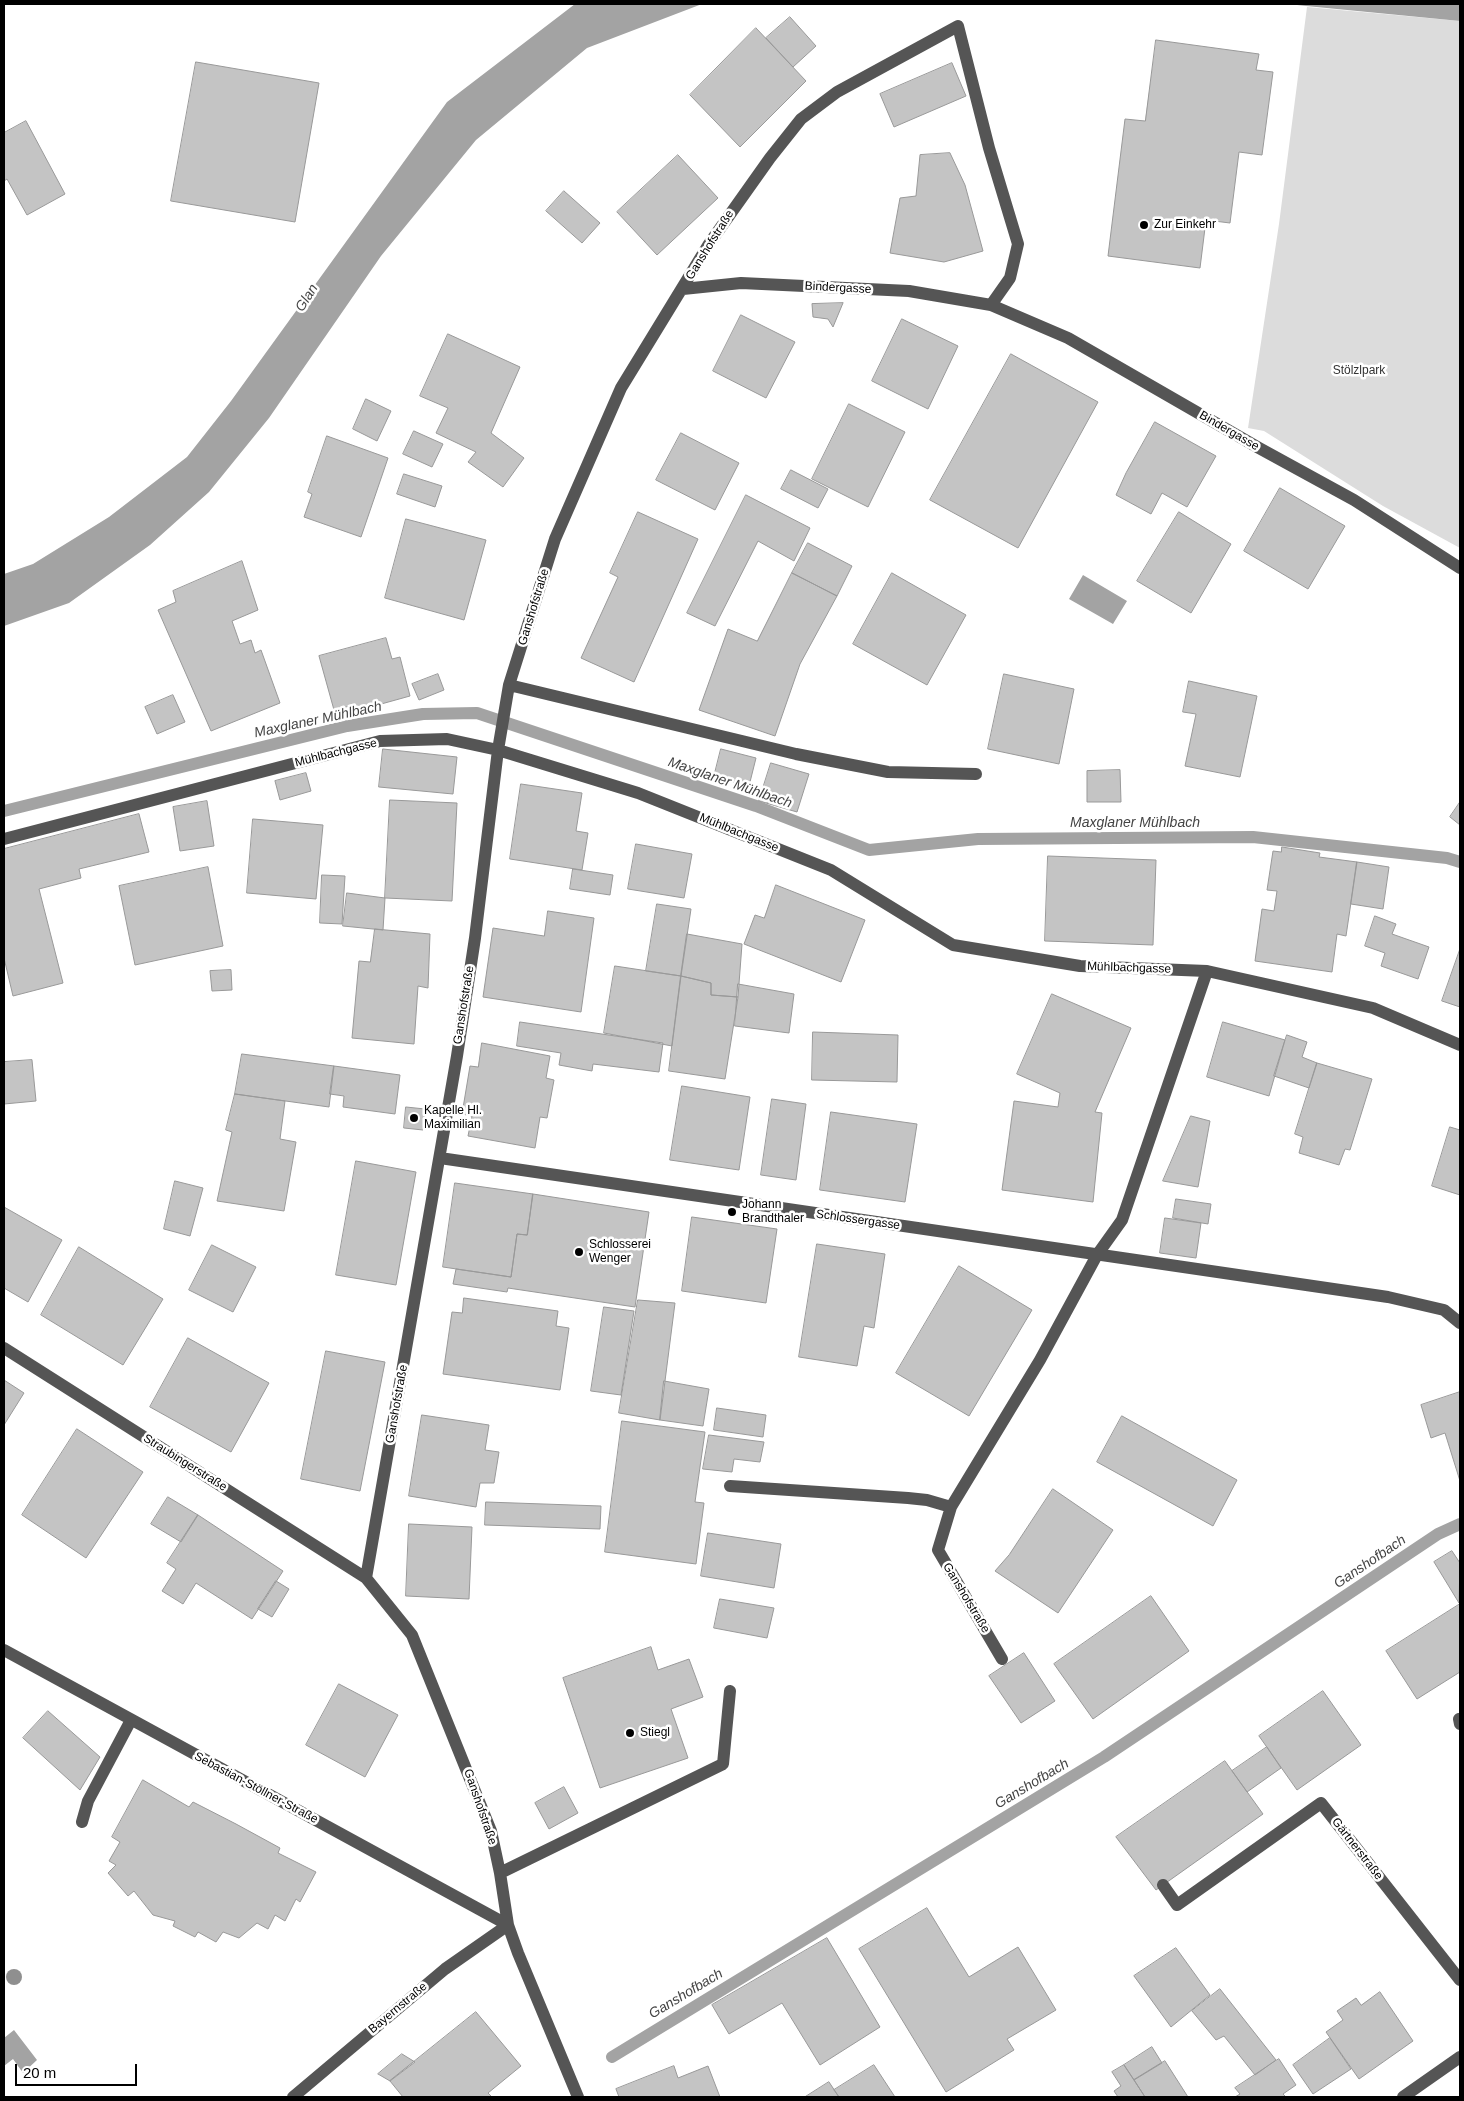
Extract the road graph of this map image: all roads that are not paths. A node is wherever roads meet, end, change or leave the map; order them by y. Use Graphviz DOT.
graph roads {
  1 [pos="683,289"];
  2 [pos="991,305"];
  3 [pos="1460,568"];
  4 [pos="510,685"];
  5 [pos="498,750"];
  6 [pos="976,774"];
  7 [pos="4,839"];
  8 [pos="1207,971"];
  9 [pos="1460,1045"];
  10 [pos="440,1158"];
  11 [pos="1098,1255"];
  12 [pos="1460,1323"];
  13 [pos="4,1348"];
  14 [pos="730,1486"];
  15 [pos="951,1507"];
  16 [pos="366,1578"];
  17 [pos="4,1650"];
  18 [pos="1002,1659"];
  19 [pos="730,1691"];
  20 [pos="131,1720"];
  21 [pos="82,1822"];
  22 [pos="500,1873"];
  23 [pos="1162,1885"];
  24 [pos="508,1925"];
  25 [pos="1460,1980"];
  26 [pos="1460,2057"];
  27 [pos="293,2097"];
  28 [pos="578,2097"];
  29 [pos="1403,2097"];
  1 -- 2 [label="street, Bindergasse"];
  1 -- 2 [label="street, Ganshofstraße"];
  1 -- 4 [label="street, Ganshofstraße"];
  2 -- 3 [label="street, Bindergasse"];
  4 -- 5 [label="street, Ganshofstraße"];
  4 -- 6 [label="street"];
  5 -- 7 [label="street, Mühlbachgasse"];
  5 -- 8 [label="street, Mühlbachgasse"];
  5 -- 10 [label="street, Ganshofstraße"];
  8 -- 9 [label="street, Mühlbachgasse"];
  8 -- 11 [label="street"];
  10 -- 11 [label="street, Schlossergasse"];
  10 -- 16 [label="street, Ganshofstraße"];
  11 -- 12 [label="street, Schlossergasse"];
  11 -- 15 [label="street"];
  13 -- 16 [label="street, Straubingerstraße"];
  14 -- 15 [label="street"];
  15 -- 18 [label="street, Ganshofstraße"];
  16 -- 22 [label="street, Ganshofstraße"];
  17 -- 20 [label="street, Sebastian-Stöllner-Straße"];
  19 -- 22 [label="street"];
  20 -- 21 [label="street"];
  20 -- 24 [label="street, Sebastian-Stöllner-Straße"];
  22 -- 24 [label="street, Ganshofstraße"];
  23 -- 25 [label="street, Gärtnerstraße"];
  24 -- 27 [label="street, Bayernstraße"];
  24 -- 28 [label="street, Ganshofstraße"];
  26 -- 29 [label="street"];
}
